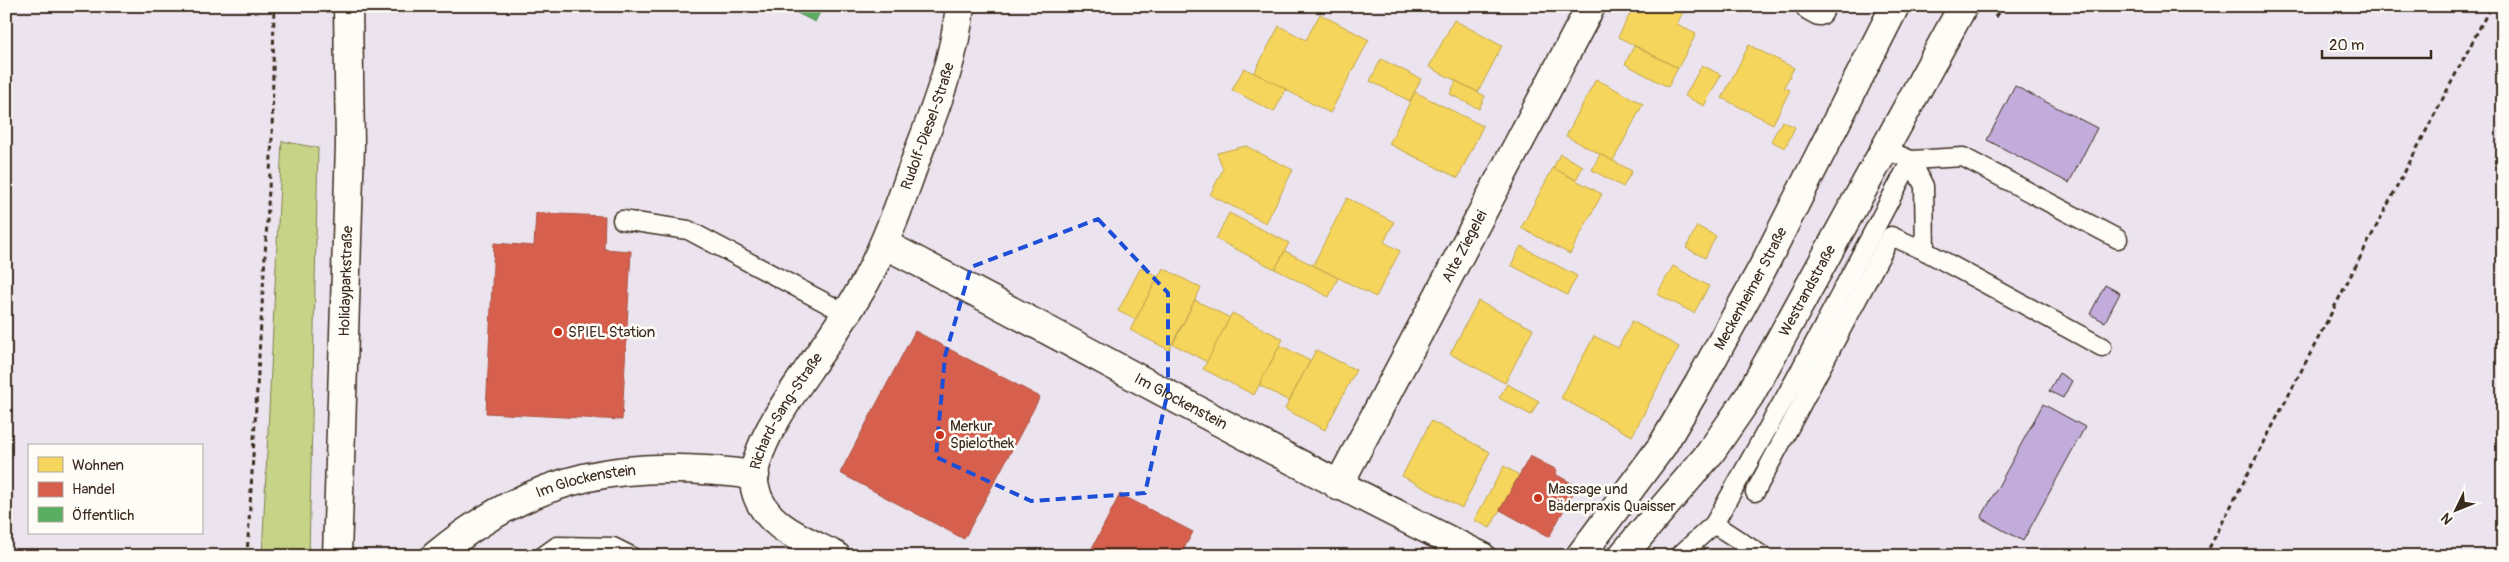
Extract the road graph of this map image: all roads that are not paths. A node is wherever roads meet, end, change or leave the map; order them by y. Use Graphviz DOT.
graph roads {
  1 [pos="348,6"];
  2 [pos="960,6"];
  3 [pos="1590,6"];
  4 [pos="1896,6"];
  5 [pos="1963,6"];
  6 [pos="1884,149"];
  7 [pos="1911,160"];
  8 [pos="622,220"];
  9 [pos="2118,239"];
  10 [pos="884,244"];
  11 [pos="1925,251"];
  12 [pos="847,314"];
  13 [pos="2102,347"];
  14 [pos="755,475"];
  15 [pos="1338,486"];
  16 [pos="1755,492"];
  17 [pos="1714,524"];
  18 [pos="337,556"];
  19 [pos="435,556"];
  20 [pos="543,556"];
  21 [pos="631,556"];
  22 [pos="836,556"];
  23 [pos="1481,556"];
  24 [pos="1580,556"];
  25 [pos="1622,556"];
  26 [pos="1679,556"];
  27 [pos="1763,556"];
  1 -- 18 [label="street, Holidayparkstraße"];
  2 -- 10 [label="street, Rudolf-Diesel-Straße"];
  3 -- 15 [label="street, Alte Ziegelei"];
  4 -- 24 [label="street, Meckenheimer Straße"];
  5 -- 6 [label="street, Westrandstraße"];
  6 -- 7 [label="lane"];
  6 -- 25 [label="street, Westrandstraße"];
  7 -- 9 [label="lane"];
  7 -- 11 [label="lane"];
  7 -- 17 [label="lane"];
  8 -- 12 [label="lane"];
  10 -- 12 [label="street, Richard-Sang-Straße"];
  10 -- 15 [label="street, Im Glockenstein"];
  11 -- 13 [label="lane"];
  11 -- 16 [label="lane"];
  12 -- 14 [label="street, Richard-Sang-Straße"];
  14 -- 19 [label="street, Im Glockenstein"];
  14 -- 22 [label="street, Richard-Sang-Straße"];
  15 -- 23 [label="street, Im Glockenstein"];
  17 -- 26 [label="lane"];
  17 -- 27 [label="lane"];
  20 -- 21 [label="lane"];
}
